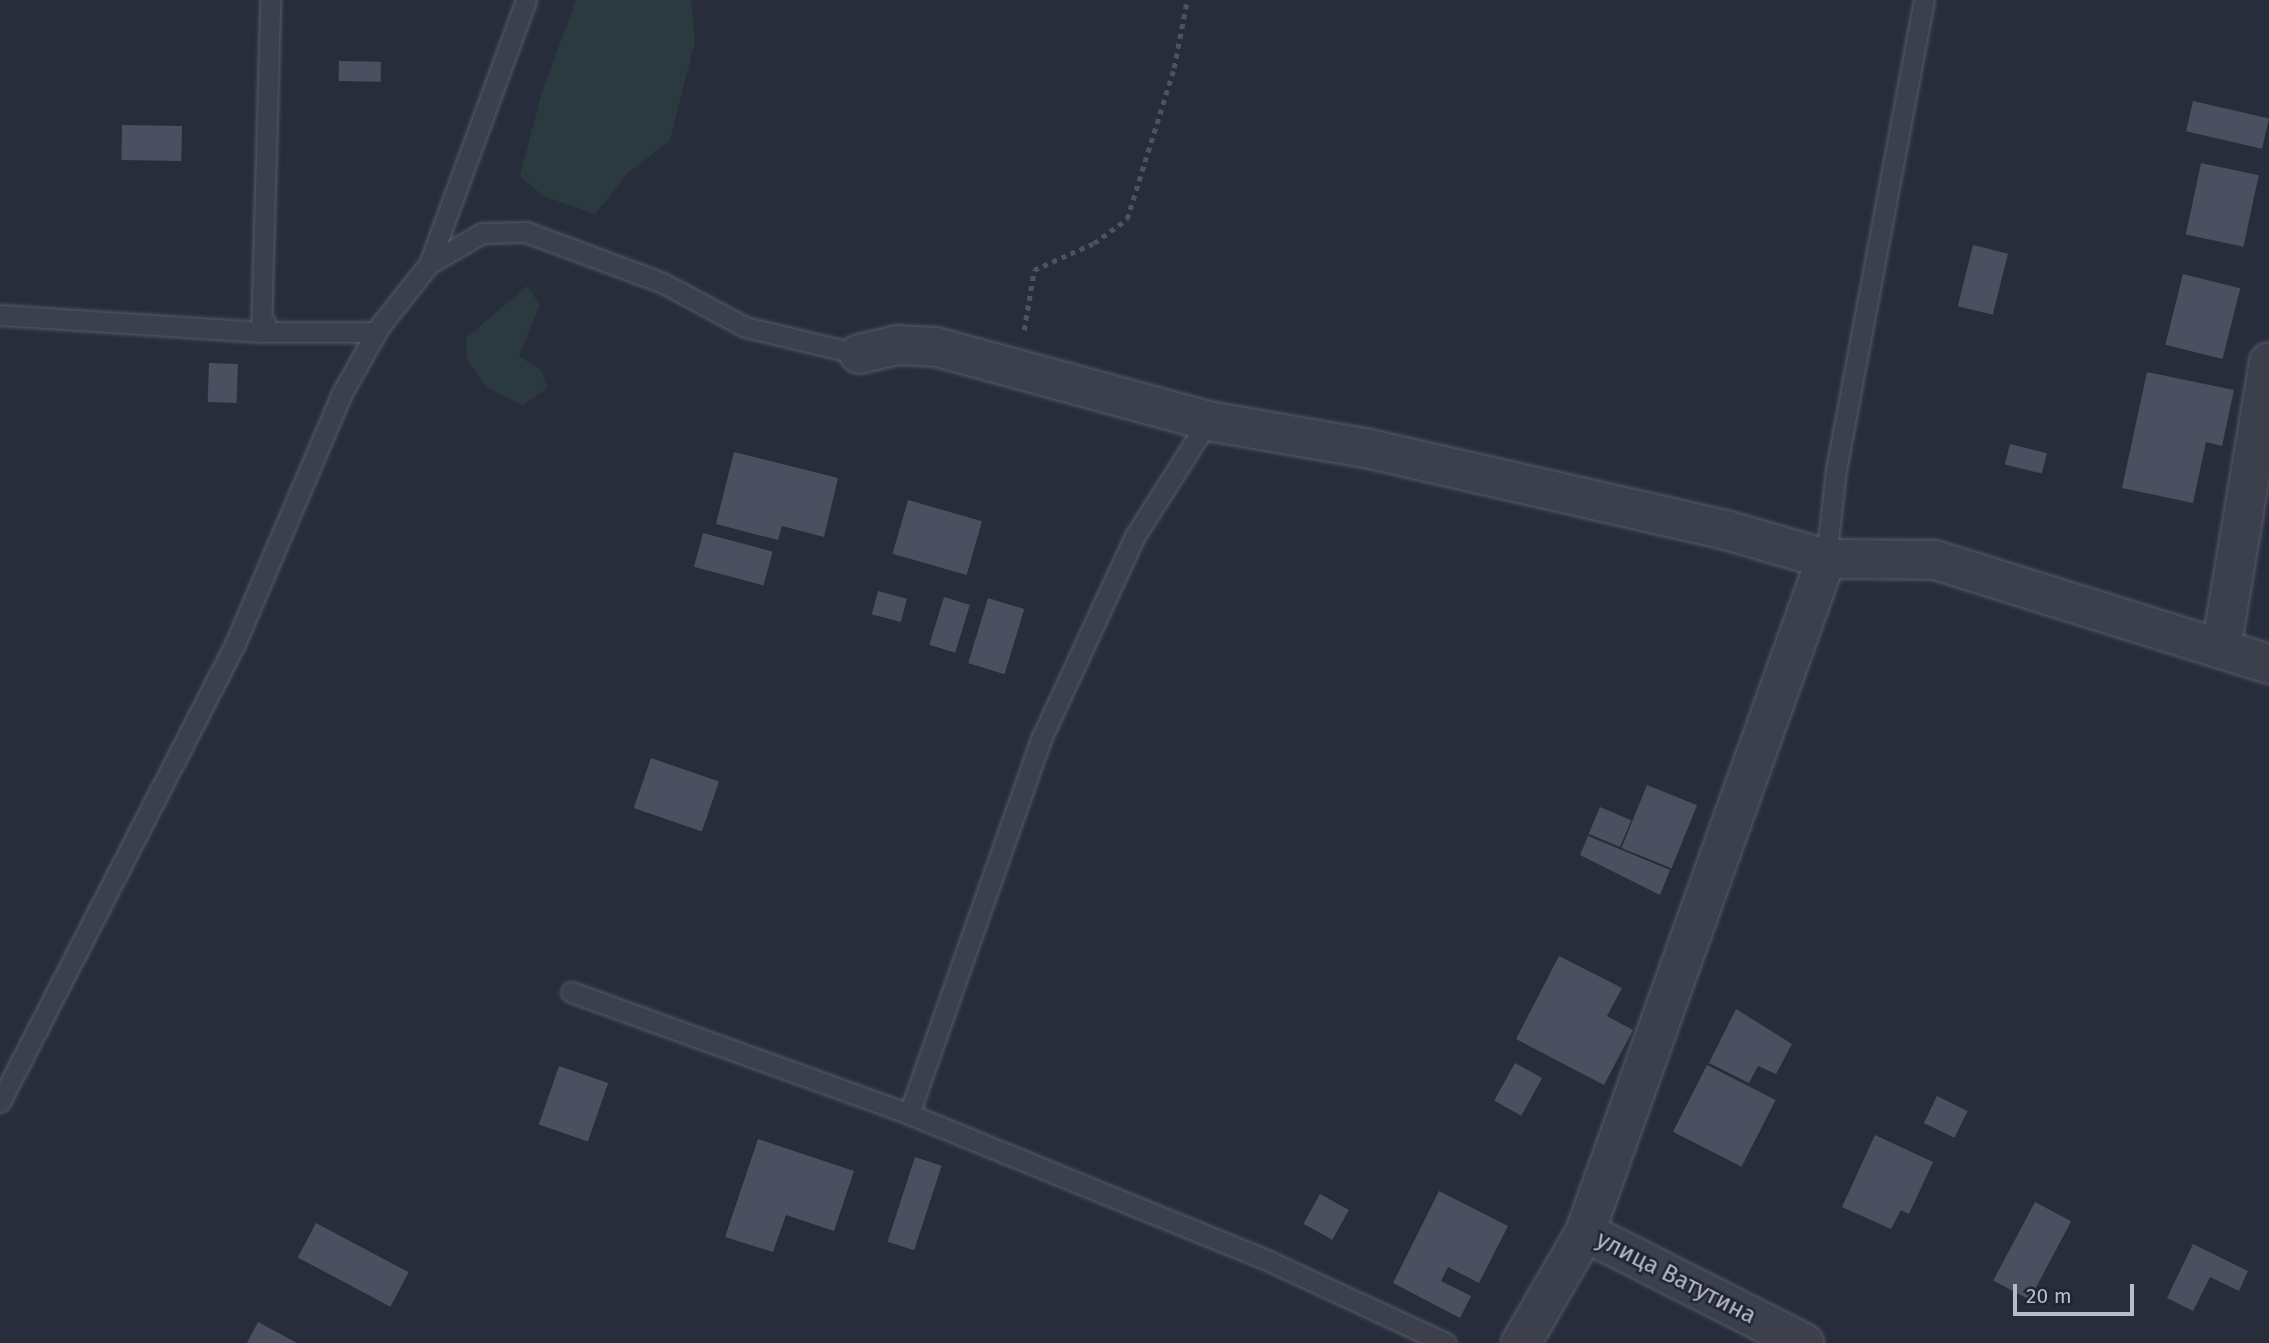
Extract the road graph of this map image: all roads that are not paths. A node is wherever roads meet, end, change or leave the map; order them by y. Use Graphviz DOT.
graph roads {
  1 [pos="270,0"];
  2 [pos="526,0"];
  3 [pos="1924,0"];
  4 [pos="429,264"];
  5 [pos="0,315"];
  6 [pos="264,325"];
  7 [pos="377,332"];
  8 [pos="859,354"];
  9 [pos="2269,362"];
  10 [pos="1208,421"];
  11 [pos="1826,559"];
  12 [pos="2221,649"];
  13 [pos="2269,664"];
  14 [pos="571,992"];
  15 [pos="0,1102"];
  16 [pos="909,1114"];
  17 [pos="1585,1232"];
  18 [pos="1446,1343"];
  19 [pos="1521,1343"];
  20 [pos="1804,1343"];
  1 -- 6 [label="lane"];
  2 -- 4 [label="lane"];
  3 -- 11 [label="lane"];
  4 -- 7 [label="lane"];
  4 -- 8 [label="lane"];
  5 -- 6 [label="lane"];
  6 -- 7 [label="lane"];
  7 -- 15 [label="lane"];
  8 -- 10 [label="street"];
  9 -- 12 [label="street"];
  10 -- 11 [label="street"];
  10 -- 16 [label="lane"];
  11 -- 12 [label="street"];
  11 -- 17 [label="street"];
  12 -- 13 [label="street"];
  14 -- 16 [label="lane"];
  16 -- 18 [label="lane"];
  17 -- 19 [label="street"];
  17 -- 20 [label="street, улица Ватутина"];
}
